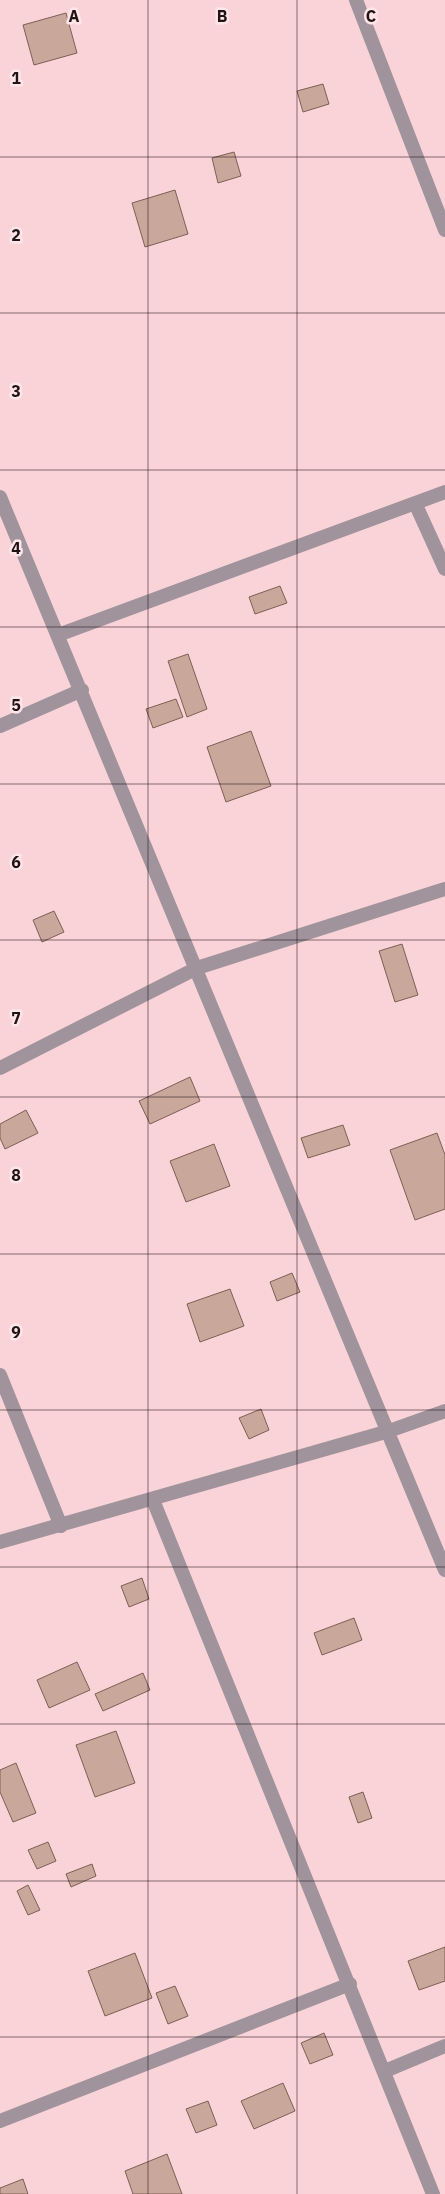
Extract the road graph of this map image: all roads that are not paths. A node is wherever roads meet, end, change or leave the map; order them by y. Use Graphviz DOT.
graph roads {
  1 [pos="356,0"];
  2 [pos="445,230"];
  3 [pos="445,492"];
  4 [pos="0,497"];
  5 [pos="415,503"];
  6 [pos="445,569"];
  7 [pos="58,635"];
  8 [pos="82,690"];
  9 [pos="0,726"];
  10 [pos="445,889"];
  11 [pos="197,968"];
  12 [pos="0,1068"];
  13 [pos="0,1375"];
  14 [pos="445,1411"];
  15 [pos="389,1431"];
  16 [pos="153,1500"];
  17 [pos="61,1526"];
  18 [pos="0,1542"];
  19 [pos="445,1570"];
  20 [pos="350,1984"];
  21 [pos="445,2046"];
  22 [pos="385,2071"];
  23 [pos="0,2120"];
  24 [pos="433,2194"];
  1 -- 2 [label="street"];
  3 -- 5 [label="street"];
  4 -- 7 [label="street"];
  5 -- 6 [label="street"];
  5 -- 7 [label="street"];
  7 -- 8 [label="street"];
  8 -- 9 [label="street"];
  8 -- 11 [label="street"];
  10 -- 11 [label="street"];
  11 -- 12 [label="street"];
  11 -- 15 [label="street"];
  13 -- 17 [label="street"];
  14 -- 15 [label="street"];
  15 -- 16 [label="street"];
  15 -- 19 [label="street"];
  16 -- 17 [label="street"];
  16 -- 20 [label="street"];
  17 -- 18 [label="street"];
  20 -- 22 [label="street"];
  20 -- 23 [label="street"];
  21 -- 22 [label="street"];
  22 -- 24 [label="street"];
}
